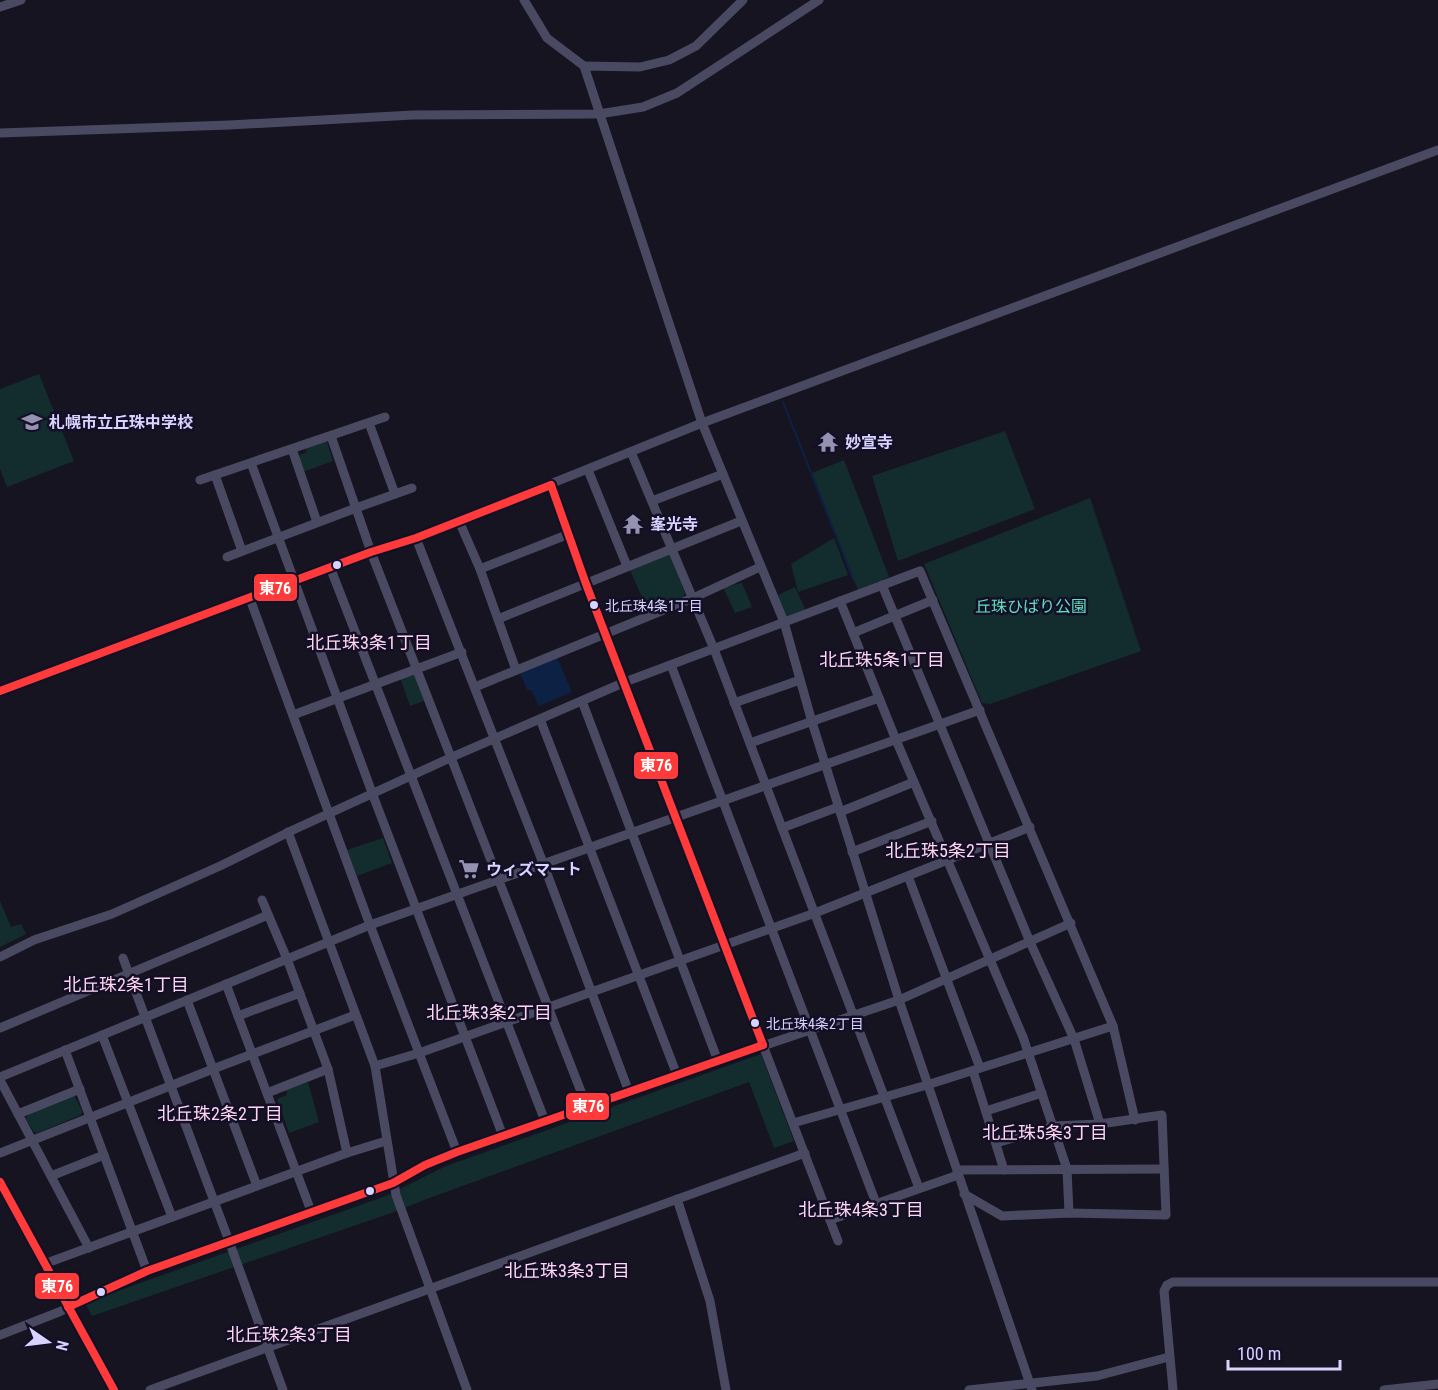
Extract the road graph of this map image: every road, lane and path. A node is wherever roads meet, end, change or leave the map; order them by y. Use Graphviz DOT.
graph roads {
  1 [pos="21,0"];
  2 [pos="524,0"];
  3 [pos="743,0"];
  4 [pos="819,0"];
  5 [pos="0,7"];
  6 [pos="584,66"];
  7 [pos="599,114"];
  8 [pos="0,134"];
  9 [pos="1438,150"];
  10 [pos="385,417"];
  11 [pos="369,423"];
  12 [pos="702,423"];
  13 [pos="331,436"];
  14 [pos="292,449"];
  15 [pos="631,452"];
  16 [pos="251,463"];
  17 [pos="588,470"];
  18 [pos="723,474"];
  19 [pos="215,475"];
  20 [pos="200,480"];
  21 [pos="551,484"];
  22 [pos="412,489"];
  23 [pos="395,494"];
  24 [pos="652,501"];
  25 [pos="356,508"];
  26 [pos="459,521"];
  27 [pos="741,521"];
  28 [pos="317,522"];
  29 [pos="569,534"];
  30 [pos="277,538"];
  31 [pos="416,538"];
  32 [pos="673,548"];
  33 [pos="242,551"];
  34 [pos="371,552"];
  35 [pos="227,557"];
  36 [pos="627,566"];
  37 [pos="330,567"];
  38 [pos="760,567"];
  39 [pos="480,569"];
  40 [pos="293,582"];
  41 [pos="586,584"];
  42 [pos="882,585"];
  43 [pos="693,598"];
  44 [pos="250,599"];
  45 [pos="933,600"];
  46 [pos="840,601"];
  47 [pos="894,615"];
  48 [pos="498,619"];
  49 [pos="784,622"];
  50 [pos="606,633"];
  51 [pos="853,633"];
  52 [pos="714,649"];
  53 [pos="462,652"];
  54 [pos="671,665"];
  55 [pos="417,668"];
  56 [pos="516,670"];
  57 [pos="800,680"];
  58 [pos="625,682"];
  59 [pos="375,683"];
  60 [pos="475,687"];
  61 [pos="0,691"];
  62 [pos="337,698"];
  63 [pos="879,698"];
  64 [pos="582,701"];
  65 [pos="734,703"];
  66 [pos="980,710"];
  67 [pos="292,715"];
  68 [pos="540,719"];
  69 [pos="812,722"];
  70 [pos="940,724"];
  71 [pos="495,738"];
  72 [pos="896,740"];
  73 [pos="750,743"];
  74 [pos="452,757"];
  75 [pos="825,765"];
  76 [pos="411,775"];
  77 [pos="914,782"];
  78 [pos="766,785"];
  79 [pos="372,795"];
  80 [pos="722,800"];
  81 [pos="839,809"];
  82 [pos="328,814"];
  83 [pos="676,816"];
  84 [pos="932,820"];
  85 [pos="1030,827"];
  86 [pos="782,828"];
  87 [pos="288,832"];
  88 [pos="632,832"];
  89 [pos="990,844"];
  90 [pos="589,846"];
  91 [pos="852,852"];
  92 [pos="948,860"];
  93 [pos="543,862"];
  94 [pos="908,876"];
  95 [pos="498,878"];
  96 [pos="456,894"];
  97 [pos="865,894"];
  98 [pos="262,900"];
  99 [pos="415,908"];
  100 [pos="815,913"];
  101 [pos="268,915"];
  102 [pos="1071,923"];
  103 [pos="370,925"];
  104 [pos="771,928"];
  105 [pos="327,942"];
  106 [pos="1030,942"];
  107 [pos="725,944"];
  108 [pos="0,957"];
  109 [pos="123,958"];
  110 [pos="287,959"];
  111 [pos="680,960"];
  112 [pos="990,961"];
  113 [pos="638,974"];
  114 [pos="129,975"];
  115 [pos="946,979"];
  116 [pos="226,984"];
  117 [pos="592,991"];
  118 [pos="300,993"];
  119 [pos="187,1000"];
  120 [pos="899,1000"];
  121 [pos="549,1006"];
  122 [pos="355,1015"];
  123 [pos="855,1015"];
  124 [pos="238,1016"];
  125 [pos="146,1017"];
  126 [pos="507,1020"];
  127 [pos="1113,1026"];
  128 [pos="0,1028"];
  129 [pos="314,1030"];
  130 [pos="811,1030"];
  131 [pos="102,1035"];
  132 [pos="465,1036"];
  133 [pos="1074,1039"];
  134 [pos="763,1045"];
  135 [pos="65,1050"];
  136 [pos="252,1053"];
  137 [pos="418,1053"];
  138 [pos="1029,1053"];
  139 [pos="718,1060"];
  140 [pos="375,1066"];
  141 [pos="213,1069"];
  142 [pos="328,1069"];
  143 [pos="977,1069"];
  144 [pos="677,1075"];
  145 [pos="0,1078"];
  146 [pos="171,1085"];
  147 [pos="927,1085"];
  148 [pos="80,1089"];
  149 [pos="629,1092"];
  150 [pos="267,1093"];
  151 [pos="1042,1093"];
  152 [pos="885,1097"];
  153 [pos="128,1103"];
  154 [pos="587,1107"];
  155 [pos="841,1110"];
  156 [pos="986,1111"];
  157 [pos="18,1114"];
  158 [pos="90,1117"];
  159 [pos="1135,1120"];
  160 [pos="545,1121"];
  161 [pos="793,1123"];
  162 [pos="1100,1124"];
  163 [pos="1054,1126"];
  164 [pos="503,1136"];
  165 [pos="32,1140"];
  166 [pos="386,1141"];
  167 [pos="996,1143"];
  168 [pos="458,1152"];
  169 [pos="0,1153"];
  170 [pos="346,1153"];
  171 [pos="805,1153"];
  172 [pos="104,1155"];
  173 [pos="1164,1168"];
  174 [pos="1067,1169"];
  175 [pos="1004,1170"];
  176 [pos="296,1172"];
  177 [pos="958,1172"];
  178 [pos="51,1176"];
  179 [pos="0,1182"];
  180 [pos="393,1183"];
  181 [pos="257,1185"];
  182 [pos="919,1188"];
  183 [pos="964,1194"];
  184 [pos="677,1199"];
  185 [pos="214,1201"];
  186 [pos="876,1203"];
  187 [pos="311,1211"];
  188 [pos="1070,1213"];
  189 [pos="172,1217"];
  190 [pos="830,1220"];
  191 [pos="132,1232"];
  192 [pos="230,1241"];
  193 [pos="838,1241"];
  194 [pos="89,1248"];
  195 [pos="44,1264"];
  196 [pos="147,1271"];
  197 [pos="1438,1282"];
  198 [pos="431,1289"];
  199 [pos="68,1307"];
  200 [pos="0,1335"];
  201 [pos="268,1347"];
  202 [pos="1169,1357"];
  203 [pos="1438,1384"];
  204 [pos="1030,1387"];
  205 [pos="114,1390"];
  206 [pos="150,1390"];
  207 [pos="283,1390"];
  208 [pos="467,1390"];
  209 [pos="726,1390"];
  210 [pos="969,1390"];
  211 [pos="1173,1390"];
  212 [pos="1384,1390"];
  1 -- 5 [label="street"];
  2 -- 6 [label="street"];
  3 -- 6 [label="street"];
  4 -- 7 [label="street"];
  6 -- 7 [label="street"];
  7 -- 8 [label="street"];
  7 -- 12 [label="street"];
  9 -- 12 [label="street"];
  10 -- 11 [label="street"];
  11 -- 13 [label="street"];
  11 -- 23 [label="street"];
  12 -- 15 [label="street"];
  12 -- 18 [label="street"];
  13 -- 14 [label="street"];
  13 -- 25 [label="street"];
  14 -- 16 [label="street"];
  14 -- 28 [label="street"];
  15 -- 17 [label="street"];
  15 -- 24 [label="street"];
  16 -- 19 [label="street"];
  16 -- 30 [label="street"];
  17 -- 21 [label="street"];
  17 -- 36 [label="street"];
  18 -- 24 [label="street"];
  18 -- 27 [label="street"];
  19 -- 20 [label="street"];
  19 -- 33 [label="street"];
  21 -- 26 [label="street"];
  21 -- 29 [label="street"];
  22 -- 23 [label="street"];
  23 -- 25 [label="street"];
  24 -- 32 [label="street"];
  25 -- 28 [label="street"];
  25 -- 34 [label="street"];
  26 -- 31 [label="street"];
  26 -- 39 [label="street"];
  27 -- 32 [label="street"];
  27 -- 38 [label="street"];
  28 -- 30 [label="street"];
  29 -- 39 [label="street"];
  29 -- 41 [label="street"];
  30 -- 33 [label="street"];
  30 -- 40 [label="street"];
  31 -- 34 [label="street"];
  31 -- 53 [label="street"];
  32 -- 36 [label="street"];
  32 -- 43 [label="street"];
  33 -- 35 [label="street"];
  34 -- 37 [label="street"];
  34 -- 55 [label="street"];
  36 -- 41 [label="street"];
  37 -- 40 [label="street"];
  37 -- 59 [label="street"];
  38 -- 43 [label="street"];
  38 -- 49 [label="street"];
  39 -- 48 [label="street"];
  40 -- 44 [label="street"];
  40 -- 62 [label="street"];
  41 -- 48 [label="street"];
  41 -- 50 [label="street"];
  42 -- 45 [label="street"];
  42 -- 46 [label="street"];
  42 -- 47 [label="street"];
  43 -- 50 [label="street"];
  43 -- 52 [label="street"];
  44 -- 61 [label="street"];
  44 -- 67 [label="street"];
  45 -- 47 [label="street"];
  45 -- 66 [label="street"];
  46 -- 49 [label="street"];
  46 -- 51 [label="street"];
  47 -- 51 [label="street"];
  47 -- 70 [label="street"];
  48 -- 56 [label="street"];
  49 -- 52 [label="street"];
  49 -- 57 [label="street"];
  50 -- 56 [label="street"];
  50 -- 58 [label="street"];
  51 -- 63 [label="street"];
  52 -- 54 [label="street"];
  52 -- 65 [label="street"];
  53 -- 55 [label="street"];
  53 -- 60 [label="street"];
  54 -- 58 [label="street"];
  54 -- 80 [label="street"];
  55 -- 59 [label="street"];
  55 -- 74 [label="street"];
  56 -- 60 [label="street"];
  57 -- 65 [label="street"];
  57 -- 69 [label="street"];
  58 -- 64 [label="street"];
  58 -- 83 [label="street"];
  59 -- 62 [label="street"];
  59 -- 76 [label="street"];
  60 -- 71 [label="street"];
  62 -- 67 [label="street"];
  62 -- 79 [label="street"];
  63 -- 69 [label="street"];
  63 -- 72 [label="street"];
  64 -- 68 [label="street"];
  64 -- 88 [label="street"];
  65 -- 73 [label="street"];
  66 -- 70 [label="street"];
  66 -- 85 [label="street"];
  67 -- 82 [label="street"];
  68 -- 71 [label="street"];
  68 -- 90 [label="street"];
  69 -- 73 [label="street"];
  69 -- 75 [label="street"];
  70 -- 72 [label="street"];
  70 -- 89 [label="street"];
  71 -- 74 [label="street"];
  71 -- 93 [label="street"];
  72 -- 75 [label="street"];
  72 -- 77 [label="street"];
  73 -- 78 [label="street"];
  74 -- 76 [label="street"];
  74 -- 95 [label="street"];
  75 -- 78 [label="street"];
  75 -- 81 [label="street"];
  76 -- 79 [label="street"];
  76 -- 96 [label="street"];
  77 -- 81 [label="street"];
  77 -- 84 [label="street"];
  78 -- 80 [label="street"];
  78 -- 86 [label="street"];
  79 -- 82 [label="street"];
  79 -- 99 [label="street"];
  80 -- 83 [label="street"];
  80 -- 104 [label="street"];
  81 -- 86 [label="street"];
  81 -- 91 [label="street"];
  82 -- 87 [label="street"];
  82 -- 103 [label="street"];
  83 -- 88 [label="street"];
  83 -- 107 [label="street"];
  84 -- 91 [label="street"];
  84 -- 92 [label="street"];
  85 -- 89 [label="street"];
  85 -- 102 [label="street"];
  86 -- 100 [label="street"];
  87 -- 105 [label="street"];
  87 -- 108 [label="street"];
  88 -- 90 [label="street"];
  88 -- 111 [label="street"];
  89 -- 92 [label="street"];
  89 -- 106 [label="street"];
  90 -- 93 [label="street"];
  90 -- 113 [label="street"];
  91 -- 97 [label="street"];
  92 -- 94 [label="street"];
  92 -- 112 [label="street"];
  93 -- 95 [label="street"];
  93 -- 117 [label="street"];
  94 -- 97 [label="street"];
  94 -- 115 [label="street"];
  95 -- 96 [label="street"];
  95 -- 121 [label="street"];
  96 -- 99 [label="street"];
  96 -- 126 [label="street"];
  97 -- 100 [label="street"];
  97 -- 120 [label="street"];
  98 -- 101 [label="street"];
  99 -- 103 [label="street"];
  99 -- 132 [label="street"];
  100 -- 104 [label="street"];
  100 -- 123 [label="street"];
  101 -- 110 [label="street"];
  101 -- 114 [label="street"];
  102 -- 106 [label="street"];
  102 -- 127 [label="street"];
  103 -- 105 [label="street"];
  103 -- 137 [label="street"];
  104 -- 107 [label="street"];
  104 -- 130 [label="street"];
  105 -- 110 [label="street"];
  105 -- 122 [label="street"];
  106 -- 112 [label="street"];
  106 -- 133 [label="street"];
  107 -- 111 [label="street"];
  107 -- 134 [label="street"];
  109 -- 114 [label="street"];
  110 -- 116 [label="street"];
  110 -- 118 [label="street"];
  111 -- 113 [label="street"];
  111 -- 139 [label="street"];
  112 -- 115 [label="street"];
  112 -- 138 [label="street"];
  113 -- 117 [label="street"];
  113 -- 144 [label="street"];
  114 -- 125 [label="street"];
  114 -- 128 [label="street"];
  115 -- 120 [label="street"];
  115 -- 143 [label="street"];
  116 -- 119 [label="street"];
  116 -- 124 [label="street"];
  117 -- 121 [label="street"];
  117 -- 149 [label="street"];
  118 -- 124 [label="street"];
  118 -- 129 [label="street"];
  119 -- 125 [label="street"];
  119 -- 141 [label="street"];
  120 -- 123 [label="street"];
  120 -- 147 [label="street"];
  121 -- 126 [label="street"];
  121 -- 154 [label="street"];
  122 -- 129 [label="street"];
  122 -- 140 [label="street"];
  123 -- 130 [label="street"];
  123 -- 152 [label="street"];
  124 -- 136 [label="street"];
  125 -- 131 [label="street"];
  125 -- 146 [label="street"];
  126 -- 132 [label="street"];
  126 -- 160 [label="street"];
  127 -- 133 [label="street"];
  127 -- 159 [label="street"];
  129 -- 136 [label="street"];
  129 -- 142 [label="street"];
  130 -- 134 [label="street"];
  130 -- 155 [label="street"];
  131 -- 135 [label="street"];
  131 -- 153 [label="street"];
  132 -- 137 [label="street"];
  132 -- 164 [label="street"];
  133 -- 138 [label="street"];
  133 -- 162 [label="street"];
  134 -- 139 [label="street"];
  134 -- 161 [label="street"];
  135 -- 145 [label="street"];
  135 -- 148 [label="street"];
  136 -- 141 [label="street"];
  136 -- 150 [label="street"];
  137 -- 140 [label="street"];
  137 -- 168 [label="street"];
  138 -- 143 [label="street"];
  138 -- 151 [label="street"];
  139 -- 144 [label="street"];
  140 -- 166 [label="street"];
  141 -- 146 [label="street"];
  141 -- 181 [label="street"];
  142 -- 150 [label="street"];
  142 -- 170 [label="street"];
  143 -- 147 [label="street"];
  143 -- 156 [label="street"];
  144 -- 149 [label="street"];
  145 -- 157 [label="street"];
  146 -- 153 [label="street"];
  146 -- 185 [label="street"];
  147 -- 152 [label="street"];
  147 -- 177 [label="street"];
  148 -- 157 [label="street"];
  148 -- 158 [label="street"];
  149 -- 154 [label="street"];
  150 -- 176 [label="street"];
  151 -- 156 [label="street"];
  151 -- 163 [label="street"];
  152 -- 155 [label="street"];
  152 -- 182 [label="street"];
  153 -- 158 [label="street"];
  153 -- 189 [label="street"];
  154 -- 160 [label="street"];
  155 -- 161 [label="street"];
  155 -- 186 [label="street"];
  156 -- 167 [label="street"];
  157 -- 165 [label="street"];
  158 -- 165 [label="street"];
  158 -- 172 [label="street"];
  159 -- 162 [label="street"];
  159 -- 173 [label="street"];
  160 -- 164 [label="street"];
  161 -- 171 [label="street"];
  162 -- 163 [label="street"];
  163 -- 167 [label="street"];
  163 -- 174 [label="street"];
  164 -- 168 [label="street"];
  165 -- 169 [label="street"];
  165 -- 178 [label="street"];
  166 -- 170 [label="street"];
  166 -- 180 [label="street"];
  167 -- 175 [label="street"];
  168 -- 180 [label="street"];
  170 -- 176 [label="street"];
  171 -- 184 [label="street"];
  171 -- 190 [label="street"];
  172 -- 178 [label="street"];
  172 -- 191 [label="street"];
  173 -- 174 [label="street"];
  173 -- 188 [label="street"];
  174 -- 175 [label="street"];
  174 -- 188 [label="street"];
  175 -- 177 [label="street"];
  176 -- 181 [label="street"];
  176 -- 187 [label="street"];
  177 -- 182 [label="street"];
  177 -- 183 [label="street"];
  178 -- 194 [label="street"];
  179 -- 195 [label="street"];
  180 -- 187 [label="street"];
  180 -- 198 [label="street"];
  181 -- 185 [label="street"];
  182 -- 186 [label="street"];
  183 -- 188 [label="street"];
  183 -- 204 [label="street"];
  184 -- 198 [label="street"];
  184 -- 209 [label="street"];
  185 -- 189 [label="street"];
  185 -- 192 [label="street"];
  186 -- 190 [label="street"];
  187 -- 192 [label="street"];
  189 -- 191 [label="street"];
  190 -- 193 [label="street"];
  191 -- 194 [label="street"];
  191 -- 196 [label="street"];
  192 -- 196 [label="street"];
  192 -- 201 [label="street"];
  194 -- 195 [label="street"];
  195 -- 199 [label="street"];
  196 -- 199 [label="street"];
  197 -- 202 [label="street"];
  198 -- 201 [label="street"];
  198 -- 208 [label="street"];
  199 -- 200 [label="street"];
  199 -- 205 [label="street"];
  201 -- 206 [label="street"];
  201 -- 207 [label="street"];
  202 -- 204 [label="street"];
  202 -- 211 [label="street"];
  203 -- 212 [label="street"];
  204 -- 210 [label="street"];
}
